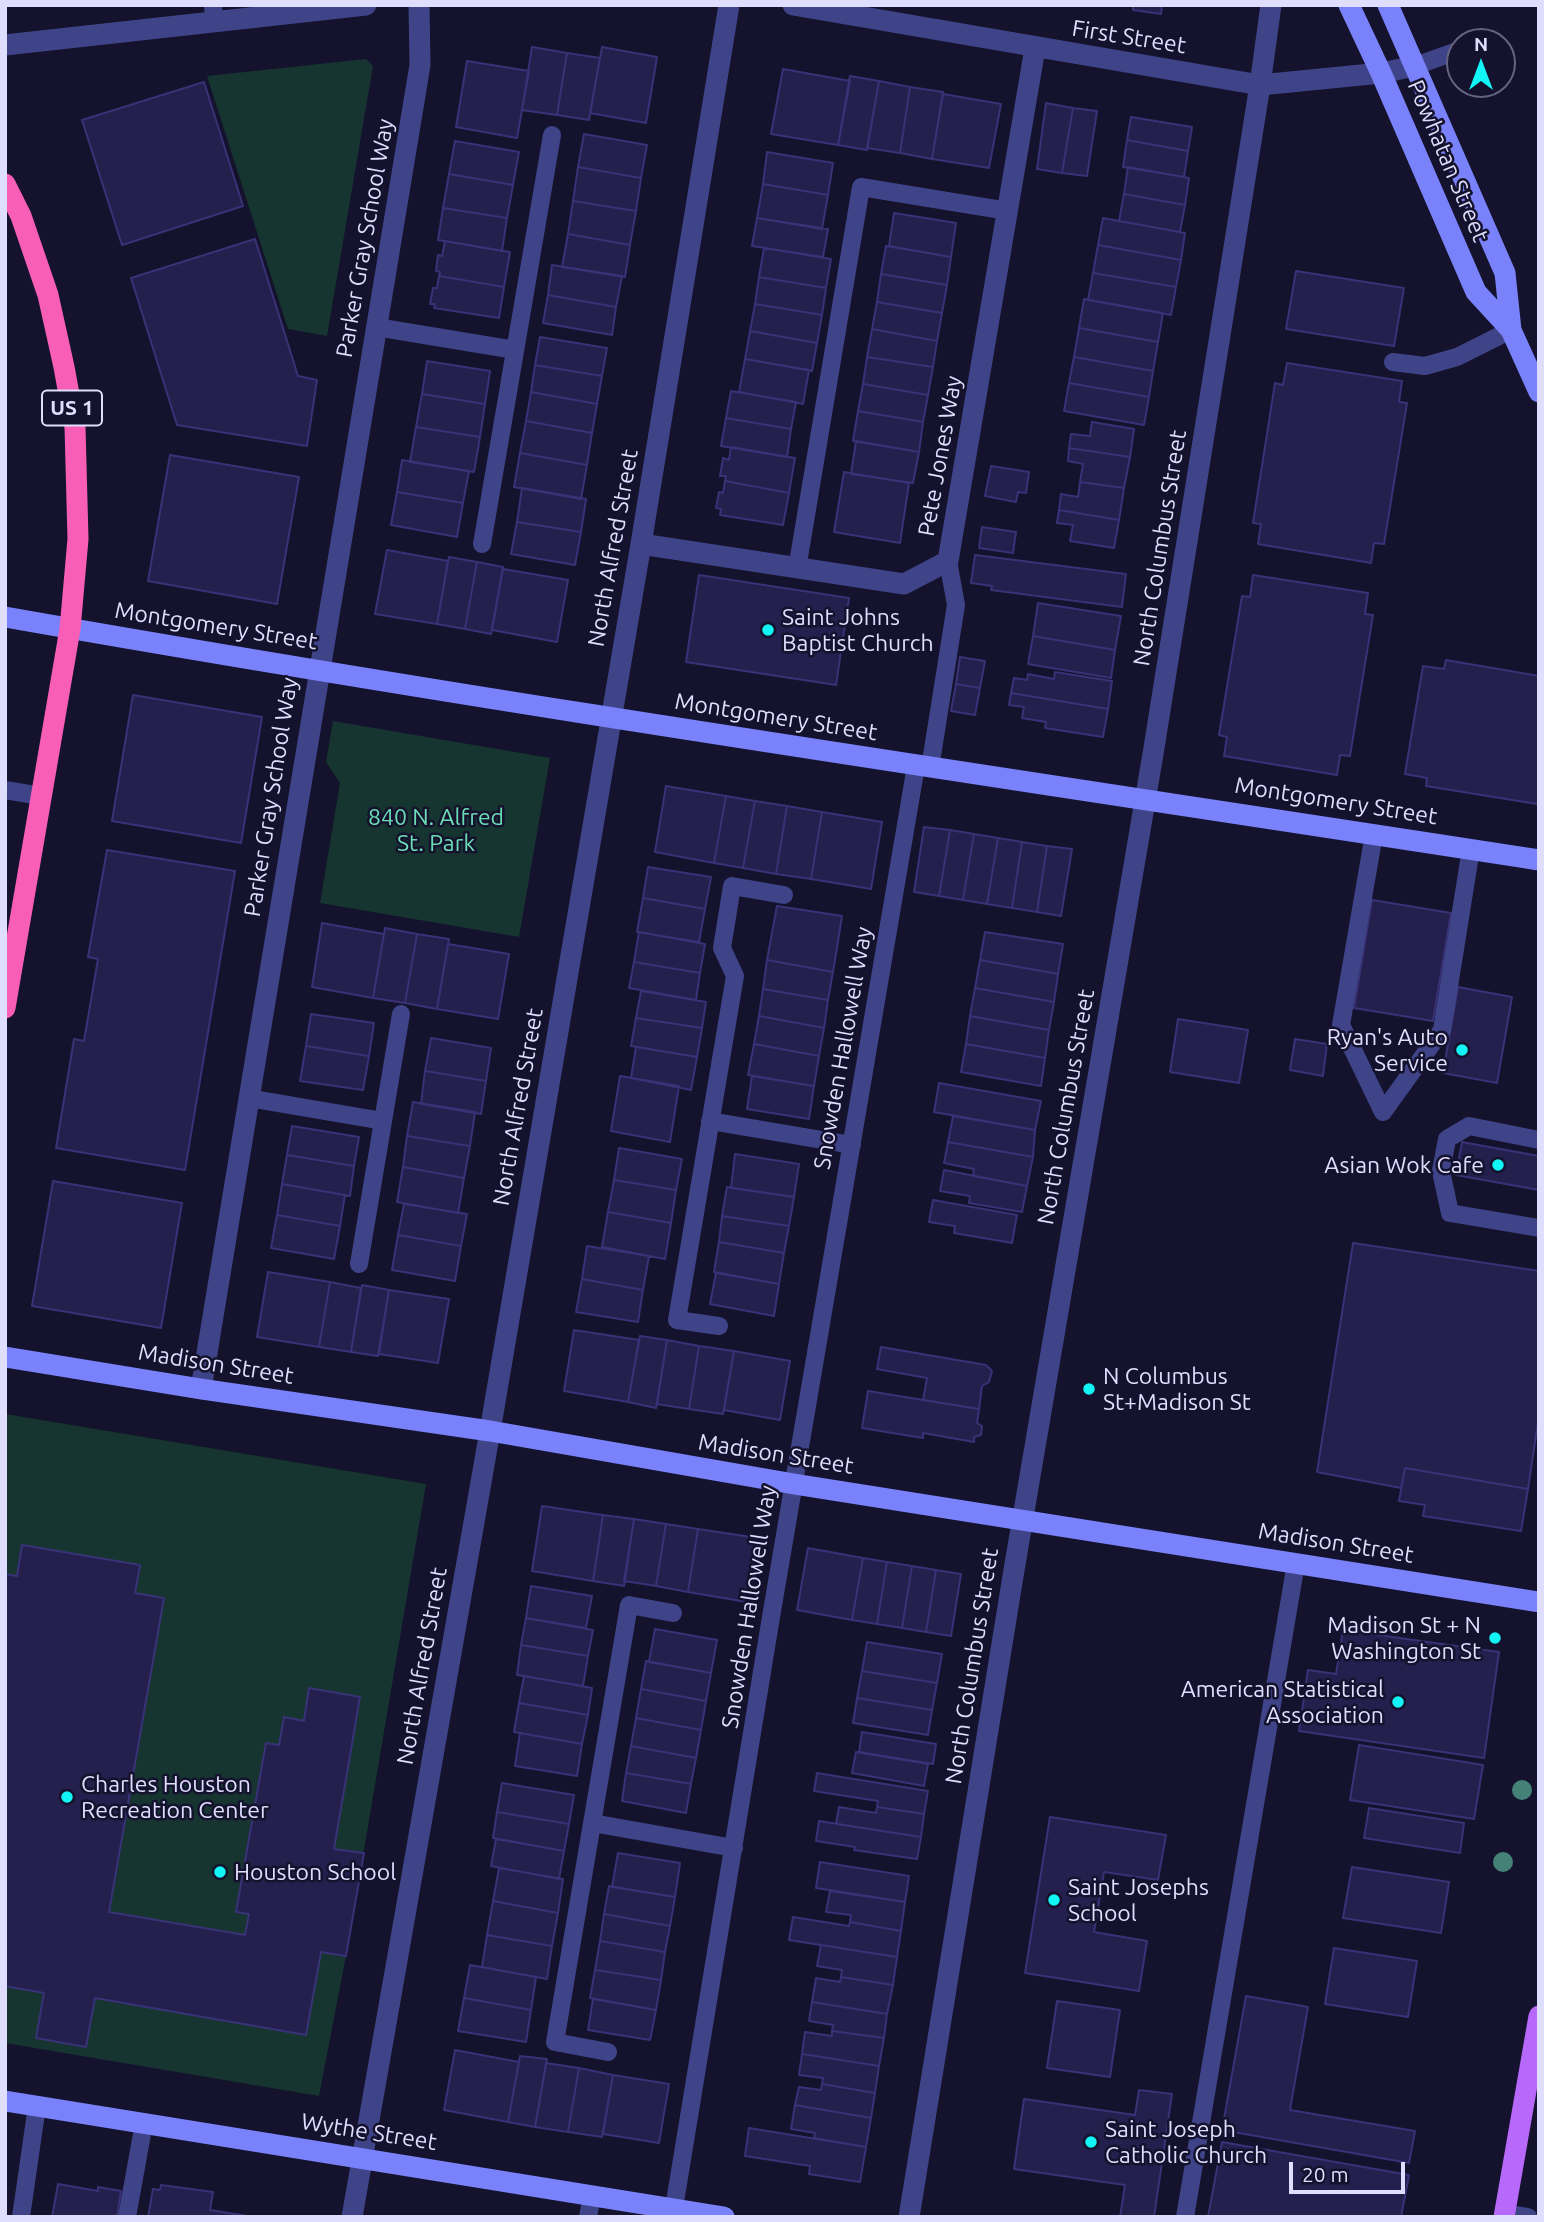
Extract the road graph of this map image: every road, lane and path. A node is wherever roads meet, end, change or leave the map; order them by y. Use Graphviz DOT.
graph roads {
  1 [pos="366,5"];
  2 [pos="419,5"];
  3 [pos="729,5"];
  4 [pos="793,5"];
  5 [pos="1271,5"];
  6 [pos="1349,5"];
  7 [pos="1388,5"];
  8 [pos="214,13"];
  9 [pos="5,45"];
  10 [pos="1035,48"];
  11 [pos="1446,55"];
  12 [pos="1415,66"];
  13 [pos="1381,73"];
  14 [pos="1260,85"];
  15 [pos="552,135"];
  16 [pos="5,184"];
  17 [pos="1008,211"];
  18 [pos="376,327"];
  19 [pos="1511,330"];
  20 [pos="515,350"];
  21 [pos="1393,362"];
  22 [pos="1538,390"];
  23 [pos="482,544"];
  24 [pos="641,544"];
  25 [pos="948,561"];
  26 [pos="797,569"];
  27 [pos="5,617"];
  28 [pos="70,628"];
  29 [pos="319,669"];
  30 [pos="611,716"];
  31 [pos="923,767"];
  32 [pos="5,790"];
  33 [pos="41,796"];
  34 [pos="1145,798"];
  35 [pos="1374,834"];
  36 [pos="1471,849"];
  37 [pos="1539,860"];
  38 [pos="784,895"];
  39 [pos="5,1008"];
  40 [pos="401,1014"];
  41 [pos="248,1098"];
  42 [pos="383,1121"];
  43 [pos="710,1121"];
  44 [pos="1539,1140"];
  45 [pos="852,1145"];
  46 [pos="1539,1228"];
  47 [pos="359,1264"];
  48 [pos="719,1326"];
  49 [pos="5,1357"];
  50 [pos="201,1390"];
  51 [pos="491,1431"];
  52 [pos="794,1484"];
  53 [pos="1023,1519"];
  54 [pos="1296,1563"];
  55 [pos="1539,1602"];
  56 [pos="673,1613"];
  57 [pos="592,1823"];
  58 [pos="734,1848"];
  59 [pos="1539,2016"];
  60 [pos="608,2052"];
  61 [pos="1536,2052"];
  62 [pos="5,2101"];
  63 [pos="37,2106"];
  64 [pos="144,2123"];
  65 [pos="362,2157"];
  66 [pos="592,2195"];
  67 [pos="684,2212"];
  68 [pos="1505,2215"];
  69 [pos="21,2217"];
  70 [pos="127,2217"];
  71 [pos="352,2217"];
  72 [pos="588,2217"];
  73 [pos="724,2217"];
  74 [pos="909,2217"];
  75 [pos="1185,2217"];
  76 [pos="1528,2217"];
  1 -- 8 [label="street"];
  2 -- 18 [label="street, Parker Gray School Way"];
  3 -- 24 [label="street, North Alfred Street"];
  4 -- 10 [label="street, First Street"];
  5 -- 14 [label="street, North Columbus Street"];
  6 -- 13 [label="street, Powhatan Street"];
  7 -- 12 [label="street, Powhatan Street"];
  8 -- 9 [label="street"];
  10 -- 14 [label="street, First Street"];
  10 -- 17 [label="street, Pete Jones Way"];
  11 -- 12 [label="lane"];
  12 -- 13 [label="street, First Street"];
  12 -- 19 [label="street, Powhatan Street"];
  13 -- 14 [label="street, First Street"];
  13 -- 19 [label="street, Powhatan Street"];
  14 -- 34 [label="street, North Columbus Street"];
  15 -- 20 [label="lane"];
  16 -- 28 [label="highway, US 1"];
  17 -- 25 [label="street, Pete Jones Way"];
  17 -- 26 [label="lane"];
  18 -- 20 [label="lane"];
  18 -- 29 [label="street, Parker Gray School Way"];
  19 -- 21 [label="lane"];
  19 -- 22 [label="street, Powhatan Street"];
  20 -- 23 [label="lane"];
  24 -- 26 [label="street, Pete Jones Way"];
  24 -- 30 [label="street, North Alfred Street"];
  25 -- 26 [label="street, Pete Jones Way"];
  25 -- 31 [label="lane, Snowden Hallowell Way"];
  27 -- 28 [label="street, Montgomery Street"];
  28 -- 29 [label="street, Montgomery Street"];
  28 -- 33 [label="highway, US 1"];
  29 -- 30 [label="street, Montgomery Street"];
  29 -- 41 [label="street, Parker Gray School Way"];
  30 -- 31 [label="street, Montgomery Street"];
  30 -- 51 [label="street, North Alfred Street"];
  31 -- 34 [label="street, Montgomery Street"];
  31 -- 45 [label="lane, Snowden Hallowell Way"];
  32 -- 33 [label="lane"];
  33 -- 39 [label="highway, US 1"];
  34 -- 35 [label="street, Montgomery Street"];
  34 -- 53 [label="street, North Columbus Street"];
  35 -- 36 [label="street, Montgomery Street"];
  35 -- 36 [label="lane"];
  36 -- 37 [label="street, Montgomery Street"];
  38 -- 43 [label="lane"];
  40 -- 42 [label="lane"];
  41 -- 42 [label="lane"];
  41 -- 50 [label="street, Parker Gray School Way"];
  42 -- 47 [label="lane"];
  43 -- 45 [label="lane"];
  43 -- 48 [label="lane"];
  44 -- 46 [label="lane"];
  45 -- 52 [label="lane, Snowden Hallowell Way"];
  49 -- 50 [label="street, Madison Street"];
  50 -- 51 [label="street, Madison Street"];
  51 -- 52 [label="street, Madison Street"];
  51 -- 65 [label="street, North Alfred Street"];
  52 -- 53 [label="street, Madison Street"];
  52 -- 58 [label="lane, Snowden Hallowell Way"];
  53 -- 54 [label="street, Madison Street"];
  53 -- 74 [label="street, North Columbus Street"];
  54 -- 55 [label="street, Madison Street"];
  54 -- 75 [label="lane"];
  56 -- 57 [label="lane"];
  57 -- 58 [label="lane"];
  57 -- 60 [label="lane"];
  58 -- 67 [label="lane, Snowden Hallowell Way"];
  59 -- 61 [label="main road"];
  61 -- 68 [label="main road"];
  62 -- 63 [label="street, Wythe Street"];
  63 -- 64 [label="street, Wythe Street"];
  63 -- 69 [label="lane"];
  64 -- 65 [label="street, Wythe Street"];
  64 -- 70 [label="lane"];
  65 -- 66 [label="street, Wythe Street"];
  65 -- 71 [label="street, North Alfred Street"];
  66 -- 67 [label="street, Wythe Street"];
  66 -- 72 [label="lane"];
  67 -- 73 [label="street, Wythe Street"];
  68 -- 76 [label="lane"];
}
